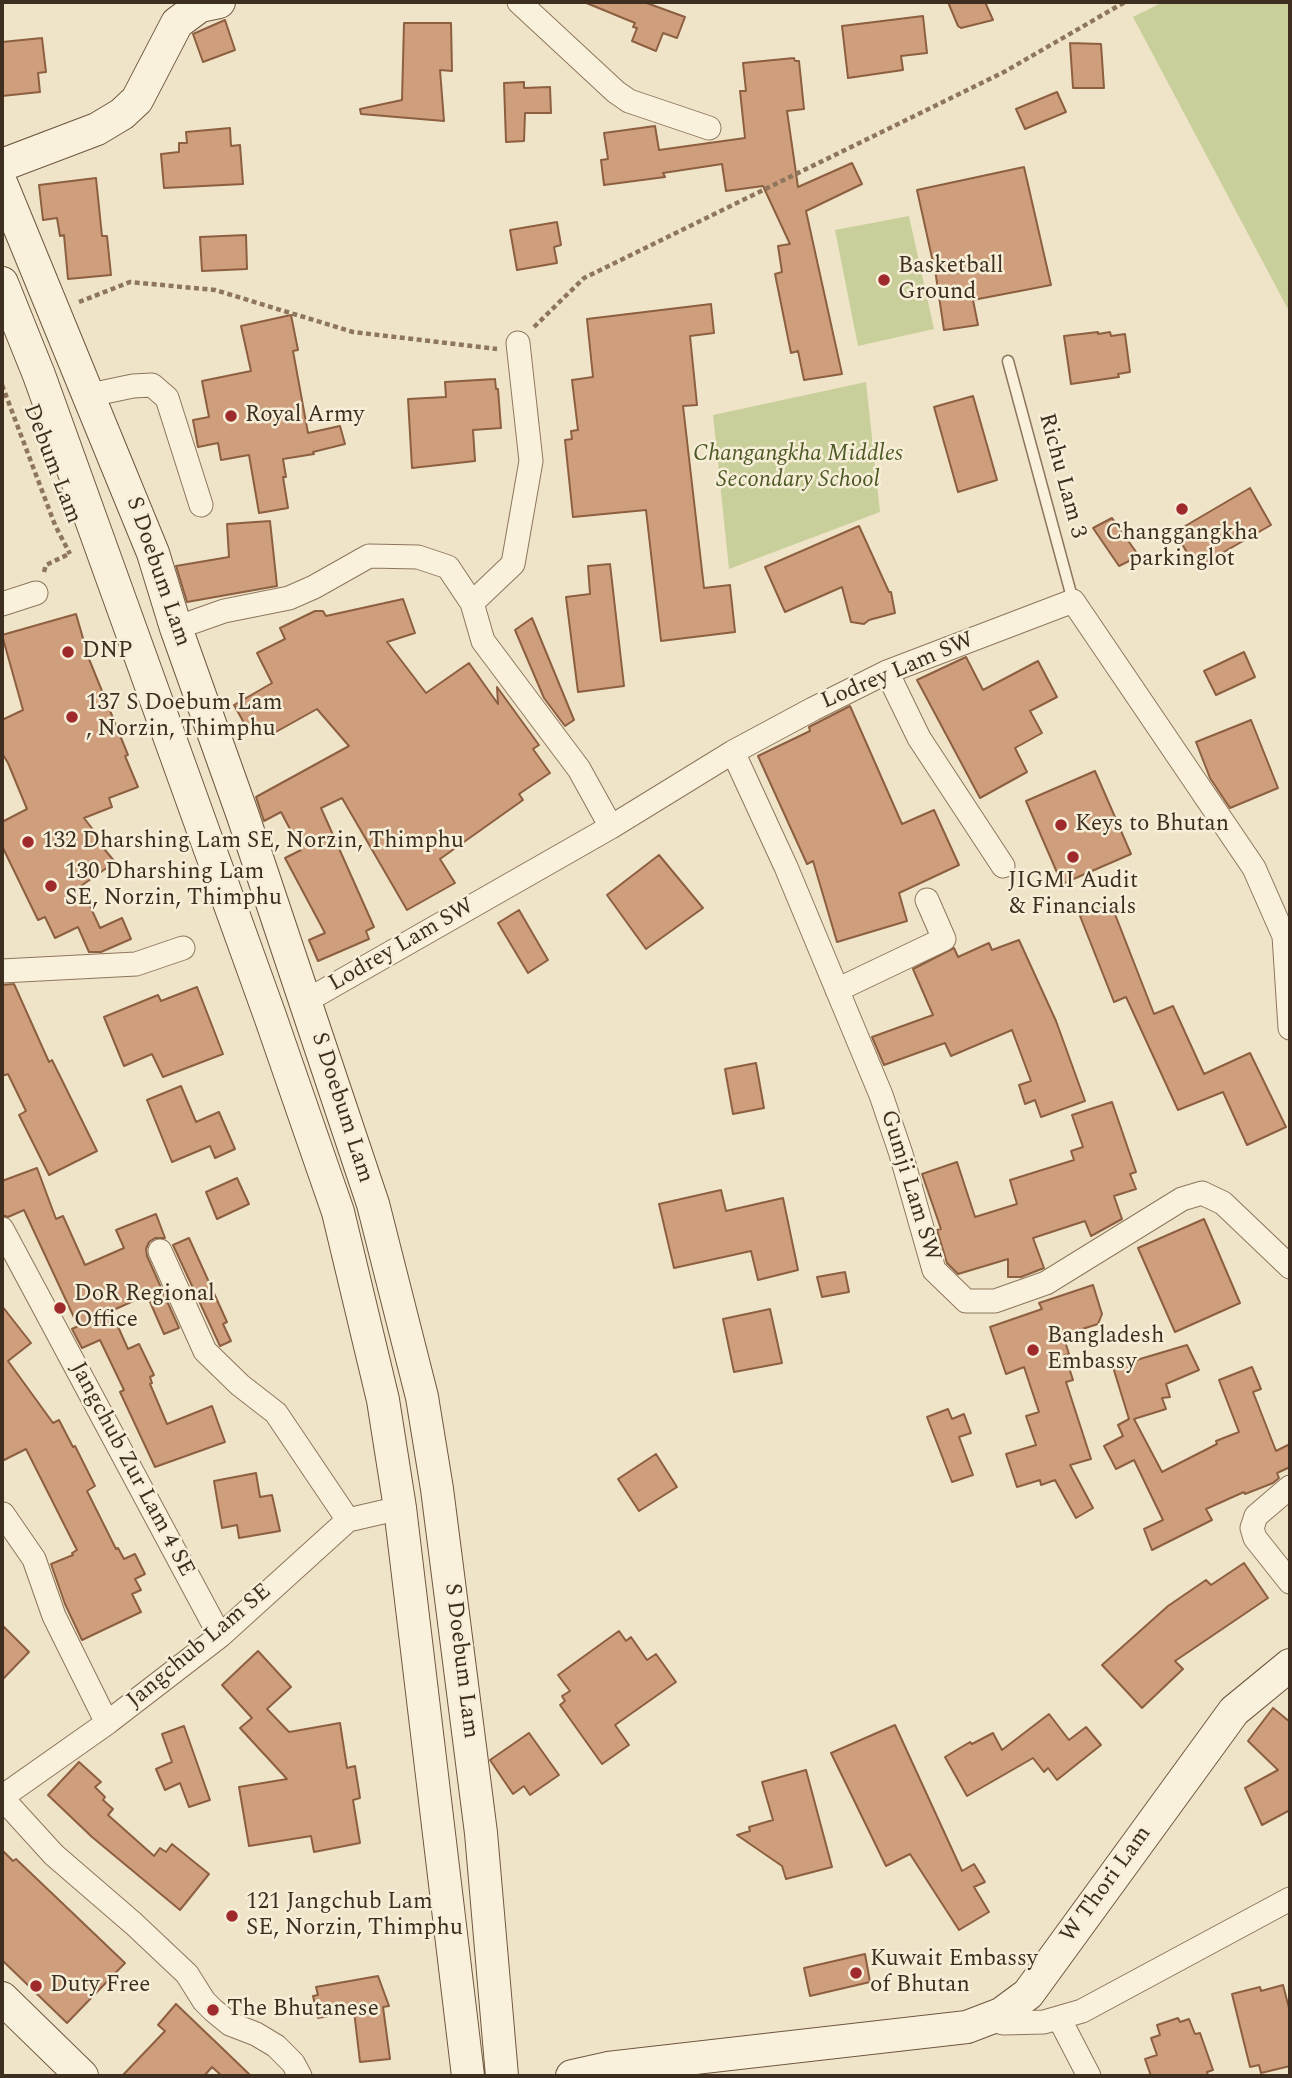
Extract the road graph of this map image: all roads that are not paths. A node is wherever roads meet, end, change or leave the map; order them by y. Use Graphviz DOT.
graph roads {
  1 [pos="219,2"];
  2 [pos="519,2"];
  3 [pos="709,128"];
  4 [pos="2,165"];
  5 [pos="2,185"];
  6 [pos="2,283"];
  7 [pos="518,343"];
  8 [pos="1008,362"];
  9 [pos="90,395"];
  10 [pos="201,505"];
  11 [pos="36,593"];
  12 [pos="1073,601"];
  13 [pos="472,603"];
  14 [pos="2,604"];
  15 [pos="176,628"];
  16 [pos="887,672"];
  17 [pos="733,752"];
  18 [pos="611,827"];
  19 [pos="1003,866"];
  20 [pos="927,900"];
  21 [pos="183,948"];
  22 [pos="5,966"];
  23 [pos="837,990"];
  24 [pos="306,1001"];
  25 [pos="1290,1028"];
  26 [pos="2,1229"];
  27 [pos="160,1251"];
  28 [pos="1290,1267"];
  29 [pos="1290,1487"];
  30 [pos="400,1508"];
  31 [pos="3,1514"];
  32 [pos="348,1520"];
  33 [pos="1290,1582"];
  34 [pos="220,1636"];
  35 [pos="1290,1665"];
  36 [pos="107,1723"];
  37 [pos="2,1797"];
  38 [pos="1290,1899"];
  39 [pos="2,1998"];
  40 [pos="988,2018"];
  41 [pos="1059,2018"];
  42 [pos="675,2062"];
  43 [pos="82,2076"];
  44 [pos="300,2076"];
  45 [pos="468,2076"];
  46 [pos="502,2076"];
  47 [pos="572,2076"];
  48 [pos="642,2076"];
  49 [pos="1089,2076"];
  1 -- 4 [label="main road"];
  2 -- 3 [label="street"];
  5 -- 9 [label="main road, S Doebum Lam"];
  6 -- 30 [label="main road, S Doebum Lam"];
  7 -- 13 [label="street"];
  8 -- 12 [label="lane, Richu Lam 3"];
  9 -- 10 [label="street"];
  9 -- 15 [label="main road, S Doebum Lam"];
  11 -- 14 [label="street"];
  12 -- 16 [label="street, Lodrey Lam SW"];
  12 -- 25 [label="street"];
  13 -- 15 [label="street"];
  13 -- 18 [label="street"];
  15 -- 24 [label="main road, S Doebum Lam"];
  16 -- 17 [label="street, Lodrey Lam SW"];
  16 -- 19 [label="street"];
  17 -- 18 [label="street, Lodrey Lam SW"];
  17 -- 23 [label="street, Gumji Lam SW"];
  18 -- 24 [label="street, Lodrey Lam SW"];
  20 -- 23 [label="street"];
  21 -- 22 [label="street"];
  23 -- 28 [label="street, Gumji Lam SW"];
  24 -- 46 [label="main road, S Doebum Lam"];
  26 -- 34 [label="street, Jangchub Zur Lam 4 SE"];
  27 -- 32 [label="street"];
  29 -- 33 [label="street"];
  30 -- 32 [label="street, Jangchub Lam SE"];
  30 -- 45 [label="main road, S Doebum Lam"];
  31 -- 36 [label="street"];
  32 -- 34 [label="street, Jangchub Lam SE"];
  34 -- 36 [label="street, Jangchub Lam SE"];
  35 -- 40 [label="main road, W Thori Lam"];
  36 -- 37 [label="street, Jangchub Lam SE"];
  37 -- 44 [label="street"];
  38 -- 41 [label="street"];
  39 -- 43 [label="main road"];
  40 -- 41 [label="street"];
  40 -- 42 [label="main road, W Thori Lam"];
  41 -- 49 [label="street"];
  42 -- 47 [label="main road, W Thori Lam"];
  42 -- 48 [label="main road, W Thori Lam"];
}
